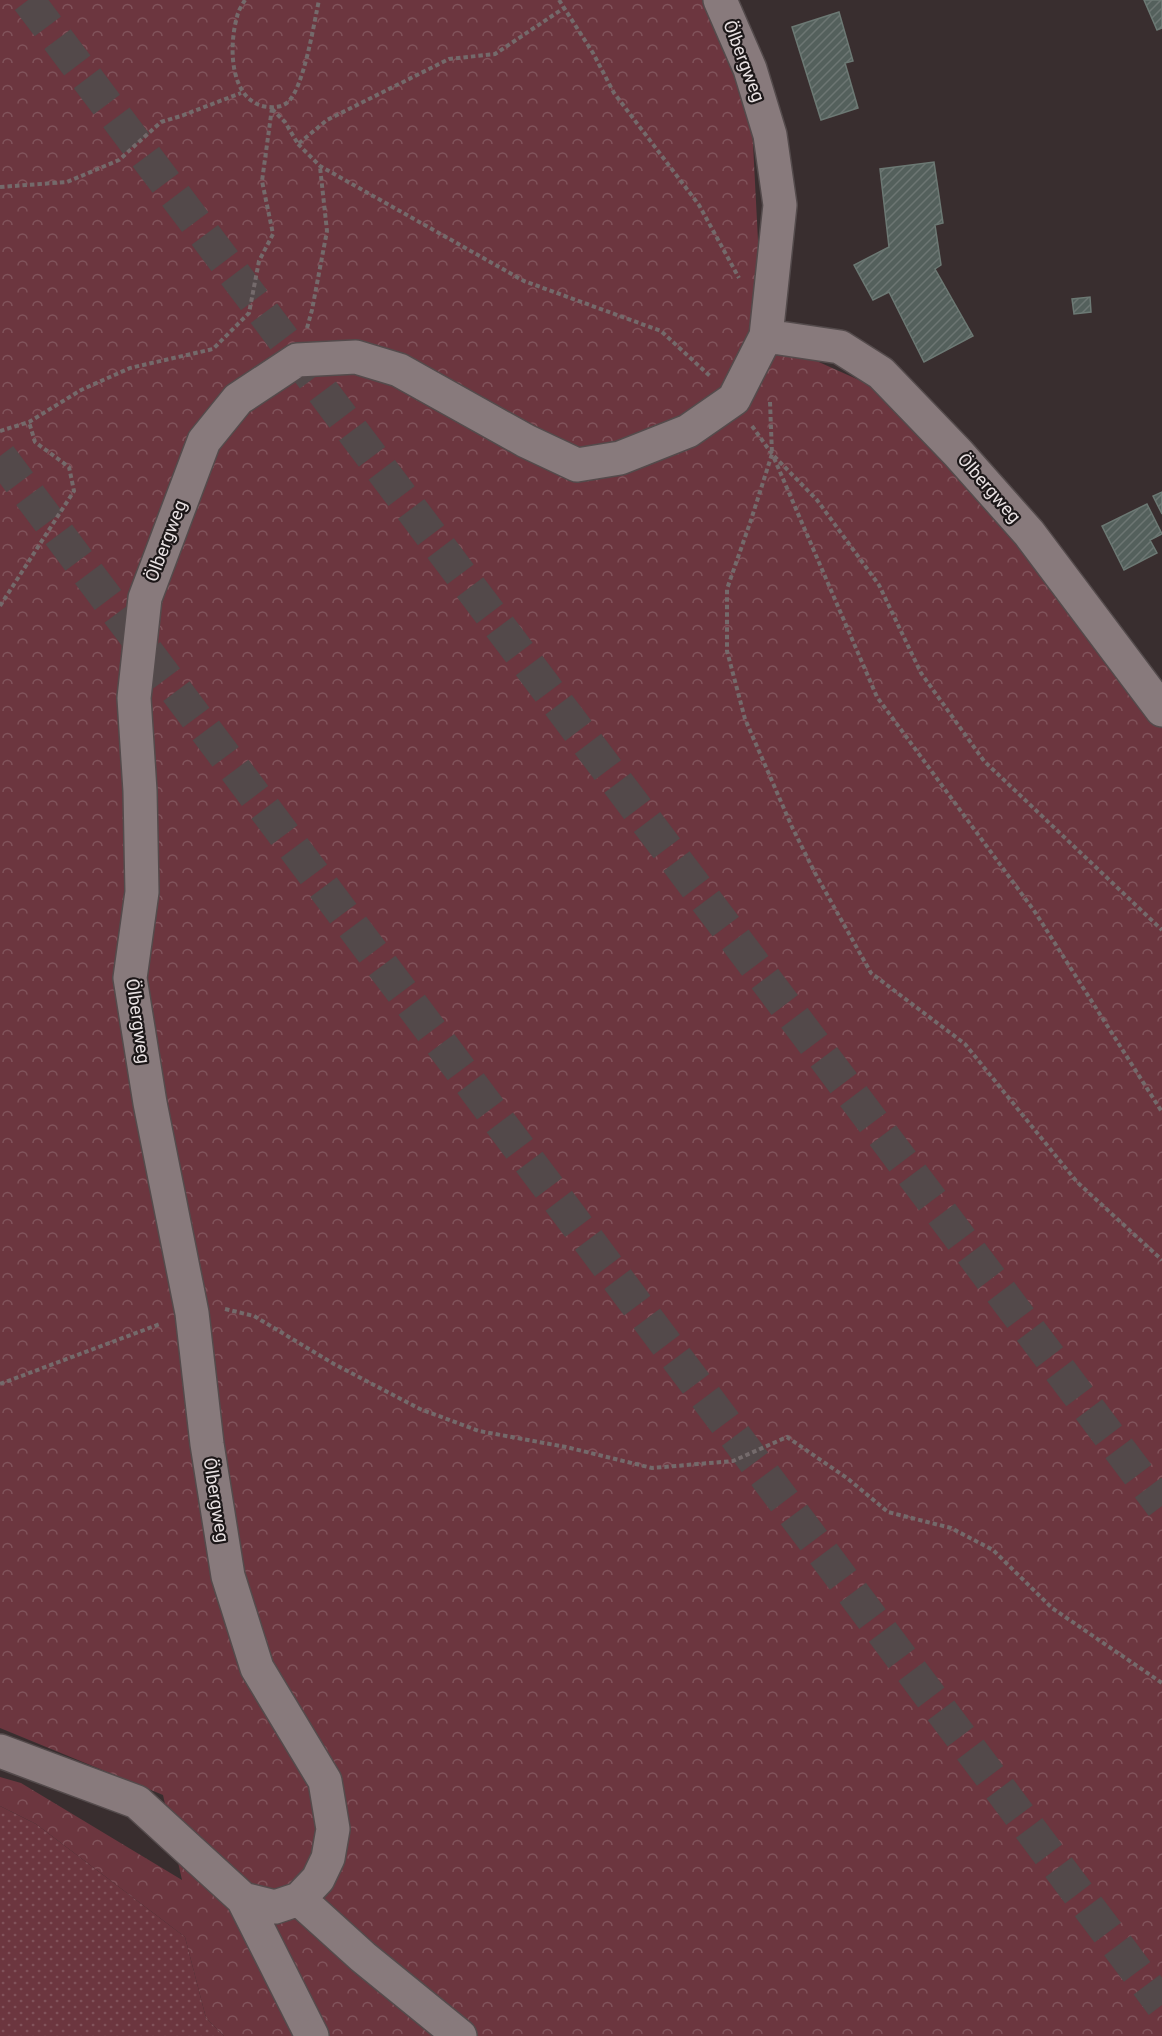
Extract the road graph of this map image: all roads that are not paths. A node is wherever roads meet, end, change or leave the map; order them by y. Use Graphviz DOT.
graph roads {
  1 [pos="720,0"];
  2 [pos="766,336"];
  3 [pos="1162,710"];
  4 [pos="0,1751"];
  5 [pos="243,1899"];
  6 [pos="299,1899"];
  7 [pos="312,2036"];
  8 [pos="459,2036"];
  1 -- 2 [label="street, Ölbergweg"];
  2 -- 3 [label="street, Ölbergweg"];
  2 -- 6 [label="street, Ölbergweg"];
  4 -- 5 [label="street"];
  5 -- 6 [label="street"];
  5 -- 7 [label="street"];
  6 -- 8 [label="street"];
}
